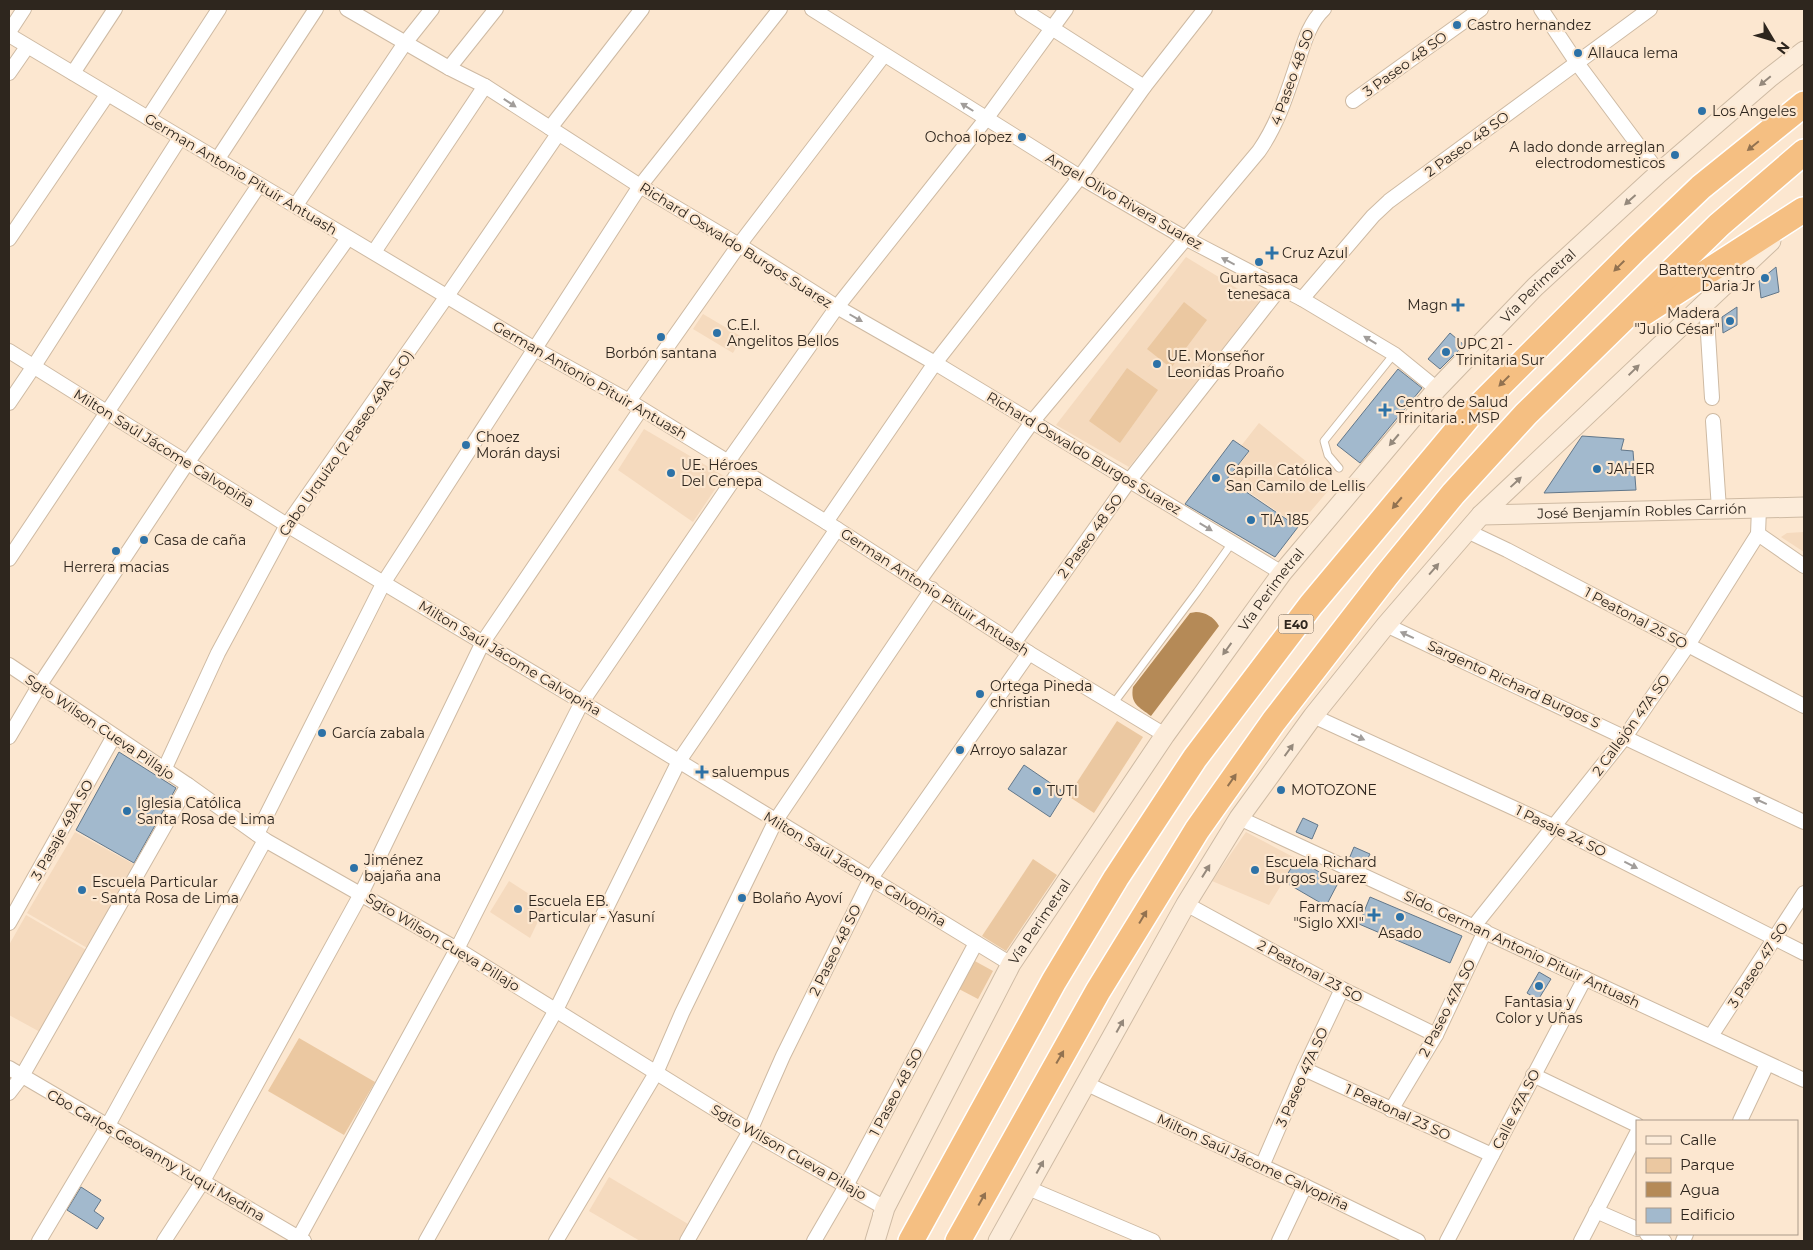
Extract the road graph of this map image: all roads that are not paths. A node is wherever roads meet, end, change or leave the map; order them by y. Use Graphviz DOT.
graph roads {
  1 [pos="24,9"];
  2 [pos="115,9"];
  3 [pos="220,9"];
  4 [pos="316,9"];
  5 [pos="347,9"];
  6 [pos="432,9"];
  7 [pos="496,9"];
  8 [pos="642,9"];
  9 [pos="780,9"];
  10 [pos="812,9"];
  11 [pos="1022,9"];
  12 [pos="1066,9"];
  13 [pos="1205,9"];
  14 [pos="1324,9"];
  15 [pos="1481,9"];
  16 [pos="1541,9"];
  17 [pos="1650,9"];
  18 [pos="1052,28"];
  19 [pos="9,33"];
  20 [pos="405,43"];
  21 [pos="27,47"];
  22 [pos="1804,51"];
  23 [pos="884,55"];
  24 [pos="1577,63"];
  25 [pos="449,68"];
  26 [pos="9,73"];
  27 [pos="73,73"];
  28 [pos="484,86"];
  29 [pos="1144,87"];
  30 [pos="107,95"];
  31 [pos="1353,101"];
  32 [pos="1803,104"];
  33 [pos="148,118"];
  34 [pos="986,119"];
  35 [pos="554,131"];
  36 [pos="180,138"];
  37 [pos="1804,152"];
  38 [pos="217,160"];
  39 [pos="1659,174"];
  40 [pos="1080,177"];
  41 [pos="259,185"];
  42 [pos="640,186"];
  43 [pos="296,205"];
  44 [pos="1804,213"];
  45 [pos="348,238"];
  46 [pos="1185,238"];
  47 [pos="9,239"];
  48 [pos="739,245"];
  49 [pos="374,252"];
  50 [pos="1280,288"];
  51 [pos="447,296"];
  52 [pos="1302,299"];
  53 [pos="1706,302"];
  54 [pos="837,307"];
  55 [pos="1602,340"];
  56 [pos="535,349"];
  57 [pos="9,351"];
  58 [pos="1394,354"];
  59 [pos="935,363"];
  60 [pos="34,366"];
  61 [pos="1437,389"];
  62 [pos="1712,398"];
  63 [pos="629,401"];
  64 [pos="9,403"];
  65 [pos="641,409"];
  66 [pos="107,412"];
  67 [pos="1713,421"];
  68 [pos="1032,422"];
  69 [pos="727,462"];
  70 [pos="187,463"];
  71 [pos="1339,468"];
  72 [pos="740,470"];
  73 [pos="1129,481"];
  74 [pos="1804,507"];
  75 [pos="1759,508"];
  76 [pos="1719,509"];
  77 [pos="1481,515"];
  78 [pos="287,525"];
  79 [pos="831,525"];
  80 [pos="1467,531"];
  81 [pos="1758,534"];
  82 [pos="1232,543"];
  83 [pos="9,559"];
  84 [pos="1804,566"];
  85 [pos="1282,573"];
  86 [pos="920,581"];
  87 [pos="384,582"];
  88 [pos="932,589"];
  89 [pos="1386,624"];
  90 [pos="483,642"];
  91 [pos="1014,643"];
  92 [pos="1688,645"];
  93 [pos="1029,653"];
  94 [pos="9,665"];
  95 [pos="39,686"];
  96 [pos="582,702"];
  97 [pos="1113,704"];
  98 [pos="1804,706"];
  99 [pos="1313,716"];
  100 [pos="1165,735"];
  101 [pos="114,736"];
  102 [pos="9,737"];
  103 [pos="1625,737"];
  104 [pos="680,761"];
  105 [pos="164,770"];
  106 [pos="188,785"];
  107 [pos="1239,818"];
  108 [pos="776,820"];
  109 [pos="1804,820"];
  110 [pos="1553,826"];
  111 [pos="261,837"];
  112 [pos="870,878"];
  113 [pos="361,894"];
  114 [pos="1804,894"];
  115 [pos="1186,904"];
  116 [pos="9,923"];
  117 [pos="1479,929"];
  118 [pos="1776,939"];
  119 [pos="976,943"];
  120 [pos="457,950"];
  121 [pos="1804,953"];
  122 [pos="1011,964"];
  123 [pos="1585,978"];
  124 [pos="1342,989"];
  125 [pos="556,1010"];
  126 [pos="1436,1035"];
  127 [pos="1711,1036"];
  128 [pos="1767,1064"];
  129 [pos="9,1068"];
  130 [pos="1304,1069"];
  131 [pos="656,1073"];
  132 [pos="1534,1075"];
  133 [pos="22,1076"];
  134 [pos="1804,1080"];
  135 [pos="1087,1084"];
  136 [pos="9,1094"];
  137 [pos="1391,1110"];
  138 [pos="1740,1120"];
  139 [pos="1636,1126"];
  140 [pos="107,1127"];
  141 [pos="750,1131"];
  142 [pos="1636,1134"];
  143 [pos="1492,1155"];
  144 [pos="1262,1166"];
  145 [pos="202,1182"];
  146 [pos="846,1186"];
  147 [pos="1305,1186"];
  148 [pos="1028,1188"];
  149 [pos="884,1208"];
  150 [pos="1596,1211"];
  151 [pos="1636,1229"];
  152 [pos="1649,1235"];
  153 [pos="1399,1237"];
  154 [pos="300,1240"];
  155 [pos="39,1241"];
  156 [pos="164,1241"];
  157 [pos="426,1241"];
  158 [pos="556,1241"];
  159 [pos="687,1241"];
  160 [pos="814,1241"];
  161 [pos="866,1241"];
  162 [pos="875,1241"];
  163 [pos="911,1241"];
  164 [pos="958,1241"];
  165 [pos="998,1241"];
  166 [pos="1153,1241"];
  167 [pos="1279,1241"];
  168 [pos="1418,1241"];
  169 [pos="1447,1241"];
  170 [pos="1581,1241"];
  171 [pos="1664,1241"];
  1 -- 19 [label="street"];
  2 -- 27 [label="street"];
  3 -- 33 [label="street"];
  4 -- 38 [label="street"];
  5 -- 20 [label="street, Richard Oswaldo Burgos Suarez"];
  6 -- 20 [label="street"];
  7 -- 25 [label="street"];
  8 -- 35 [label="street, Cabo Urquizo (2 Paseo 49A S-O)"];
  9 -- 42 [label="street"];
  10 -- 23 [label="street, Angel Olivo Rivera Suarez"];
  11 -- 18 [label="street"];
  12 -- 18 [label="street"];
  13 -- 29 [label="street"];
  14 -- 46 [label="street, 4 Paseo 48 SO"];
  15 -- 31 [label="street, 3 Paseo 48 SO"];
  16 -- 24 [label="street"];
  17 -- 24 [label="street, 2 Paseo 48 SO"];
  18 -- 29 [label="street"];
  18 -- 34 [label="street"];
  19 -- 21 [label="street, German Antonio Pituir Antuash"];
  20 -- 25 [label="street, Richard Oswaldo Burgos Suarez"];
  20 -- 43 [label="street"];
  21 -- 26 [label="street"];
  21 -- 27 [label="street, German Antonio Pituir Antuash"];
  22 -- 39 [label="street, Vía Perimetral, one-way"];
  34 -- 23 [label="street, Angel Olivo Rivera Suarez, one-way"];
  23 -- 48 [label="street"];
  24 -- 39 [label="street"];
  24 -- 52 [label="street, 2 Paseo 48 SO"];
  25 -- 28 [label="street, Richard Oswaldo Burgos Suarez"];
  27 -- 30 [label="street, German Antonio Pituir Antuash"];
  28 -- 35 [label="street, Richard Oswaldo Burgos Suarez, one-way"];
  28 -- 49 [label="street"];
  29 -- 40 [label="street"];
  30 -- 33 [label="street, German Antonio Pituir Antuash"];
  30 -- 47 [label="street"];
  32 -- 163 [label="highway, E40, one-way"];
  33 -- 36 [label="street, German Antonio Pituir Antuash"];
  34 -- 40 [label="street, Angel Olivo Rivera Suarez"];
  34 -- 54 [label="street"];
  35 -- 42 [label="street, Richard Oswaldo Burgos Suarez"];
  35 -- 51 [label="street, Cabo Urquizo (2 Paseo 49A S-O)"];
  36 -- 38 [label="street, German Antonio Pituir Antuash"];
  36 -- 60 [label="street"];
  37 -- 55 [label="highway"];
  38 -- 41 [label="street, German Antonio Pituir Antuash"];
  39 -- 61 [label="street, Vía Perimetral, one-way"];
  40 -- 46 [label="street, Angel Olivo Rivera Suarez"];
  40 -- 59 [label="street"];
  41 -- 43 [label="street, German Antonio Pituir Antuash"];
  41 -- 66 [label="street"];
  42 -- 48 [label="street, Richard Oswaldo Burgos Suarez"];
  42 -- 56 [label="street"];
  43 -- 45 [label="street, German Antonio Pituir Antuash"];
  44 -- 53 [label="street"];
  44 -- 55 [label="highway"];
  45 -- 49 [label="street, German Antonio Pituir Antuash"];
  45 -- 70 [label="street"];
  50 -- 46 [label="street, Angel Olivo Rivera Suarez, one-way"];
  46 -- 68 [label="street, 4 Paseo 48 SO"];
  48 -- 54 [label="street, Richard Oswaldo Burgos Suarez"];
  48 -- 63 [label="street"];
  49 -- 51 [label="street, German Antonio Pituir Antuash"];
  50 -- 52 [label="street, Angel Olivo Rivera Suarez"];
  50 -- 73 [label="street, 2 Paseo 48 SO"];
  51 -- 56 [label="street, German Antonio Pituir Antuash"];
  51 -- 78 [label="street, Cabo Urquizo (2 Paseo 49A S-O)"];
  58 -- 52 [label="street, Angel Olivo Rivera Suarez, one-way"];
  53 -- 62 [label="street"];
  77 -- 53 [label="street, one-way"];
  54 -- 59 [label="street, Richard Oswaldo Burgos Suarez, one-way"];
  54 -- 69 [label="street"];
  164 -- 55 [label="highway, one-way"];
  56 -- 63 [label="street, German Antonio Pituir Antuash"];
  56 -- 87 [label="street"];
  57 -- 60 [label="street, Milton Saúl Jácome Calvopiña"];
  58 -- 61 [label="street, Angel Olivo Rivera Suarez"];
  58 -- 71 [label="lane"];
  59 -- 68 [label="street, Richard Oswaldo Burgos Suarez"];
  59 -- 79 [label="street"];
  60 -- 64 [label="street"];
  60 -- 66 [label="street, Milton Saúl Jácome Calvopiña"];
  61 -- 85 [label="street, Vía Perimetral, one-way"];
  63 -- 65 [label="street, German Antonio Pituir Antuash"];
  65 -- 69 [label="street, German Antonio Pituir Antuash"];
  65 -- 90 [label="street"];
  66 -- 70 [label="street, Milton Saúl Jácome Calvopiña"];
  66 -- 83 [label="street"];
  67 -- 76 [label="street"];
  68 -- 73 [label="street, Richard Oswaldo Burgos Suarez"];
  68 -- 86 [label="street, 4 Paseo 48 SO"];
  69 -- 72 [label="street, German Antonio Pituir Antuash"];
  70 -- 78 [label="street, Milton Saúl Jácome Calvopiña"];
  70 -- 95 [label="street"];
  72 -- 79 [label="street, German Antonio Pituir Antuash"];
  72 -- 96 [label="street"];
  73 -- 82 [label="street, Richard Oswaldo Burgos Suarez, one-way"];
  73 -- 91 [label="street, 2 Paseo 48 SO"];
  74 -- 75 [label="street, José Benjamín Robles Carrión"];
  75 -- 76 [label="street, José Benjamín Robles Carrión"];
  75 -- 81 [label="street"];
  76 -- 77 [label="street, José Benjamín Robles Carrión"];
  77 -- 80 [label="street"];
  78 -- 87 [label="street, Milton Saúl Jácome Calvopiña"];
  78 -- 105 [label="street, Cabo Urquizo (2 Paseo 49A S-O)"];
  79 -- 86 [label="street, German Antonio Pituir Antuash"];
  79 -- 104 [label="street"];
  89 -- 80 [label="street, one-way"];
  80 -- 92 [label="street, 1 Peatonal 25 SO"];
  81 -- 84 [label="street"];
  81 -- 92 [label="street, 2 Callejón 47A SO"];
  82 -- 85 [label="street, Richard Oswaldo Burgos Suarez"];
  82 -- 97 [label="lane"];
  85 -- 100 [label="street, Vía Perimetral, one-way"];
  86 -- 88 [label="street, German Antonio Pituir Antuash"];
  87 -- 90 [label="street, Milton Saúl Jácome Calvopiña"];
  87 -- 111 [label="street"];
  88 -- 91 [label="street, German Antonio Pituir Antuash"];
  88 -- 108 [label="street"];
  89 -- 99 [label="street"];
  103 -- 89 [label="street, Sargento Richard Burgos S, one-way"];
  90 -- 96 [label="street, Milton Saúl Jácome Calvopiña"];
  90 -- 113 [label="street"];
  91 -- 93 [label="street, German Antonio Pituir Antuash"];
  92 -- 98 [label="street, 1 Peatonal 25 SO"];
  92 -- 103 [label="street, 2 Callejón 47A SO"];
  93 -- 97 [label="street, German Antonio Pituir Antuash"];
  93 -- 112 [label="street, 2 Paseo 48 SO"];
  94 -- 95 [label="street, Sgto Wilson Cueva Pillajo"];
  95 -- 101 [label="street, Sgto Wilson Cueva Pillajo"];
  95 -- 102 [label="street"];
  96 -- 104 [label="street, Milton Saúl Jácome Calvopiña"];
  96 -- 120 [label="street"];
  97 -- 100 [label="street, German Antonio Pituir Antuash"];
  107 -- 99 [label="street, one-way"];
  99 -- 110 [label="street, 1 Pasaje 24 SO, one-way"];
  100 -- 122 [label="street, Vía Perimetral"];
  101 -- 105 [label="street, Sgto Wilson Cueva Pillajo"];
  101 -- 116 [label="street, 3 Pasaje 49A SO"];
  109 -- 103 [label="street, Sargento Richard Burgos S, one-way"];
  103 -- 110 [label="street, 2 Callejón 47A SO"];
  104 -- 108 [label="street, Milton Saúl Jácome Calvopiña"];
  104 -- 125 [label="street"];
  105 -- 106 [label="street, Sgto Wilson Cueva Pillajo"];
  106 -- 111 [label="street, Sgto Wilson Cueva Pillajo"];
  106 -- 133 [label="street"];
  115 -- 107 [label="street, one-way"];
  107 -- 117 [label="street, Sldo. German Antonio Pituir Antuash"];
  108 -- 112 [label="street, Milton Saúl Jácome Calvopiña"];
  108 -- 131 [label="street"];
  110 -- 117 [label="street, 2 Callejón 47A SO"];
  110 -- 118 [label="street, 1 Pasaje 24 SO, one-way"];
  111 -- 113 [label="street, Sgto Wilson Cueva Pillajo"];
  111 -- 140 [label="street"];
  112 -- 119 [label="street, Milton Saúl Jácome Calvopiña"];
  112 -- 141 [label="street, 2 Paseo 48 SO"];
  113 -- 120 [label="street, Sgto Wilson Cueva Pillajo"];
  113 -- 145 [label="street"];
  114 -- 118 [label="street, 3 Paseo 47 SO"];
  115 -- 124 [label="street, 2 Peatonal 23 SO"];
  135 -- 115 [label="street, one-way"];
  117 -- 123 [label="street, Sldo. German Antonio Pituir Antuash"];
  117 -- 126 [label="street, 2 Paseo 47A SO"];
  118 -- 121 [label="street, 1 Pasaje 24 SO"];
  118 -- 127 [label="street, 3 Paseo 47 SO"];
  119 -- 122 [label="street, Milton Saúl Jácome Calvopiña"];
  119 -- 146 [label="street, 1 Paseo 48 SO"];
  120 -- 125 [label="street, Sgto Wilson Cueva Pillajo"];
  120 -- 154 [label="street"];
  122 -- 149 [label="street, Vía Perimetral"];
  123 -- 127 [label="street, Sldo. German Antonio Pituir Antuash"];
  123 -- 132 [label="street, Calle 47A SO"];
  124 -- 126 [label="street, 2 Peatonal 23 SO"];
  124 -- 130 [label="street, 3 Paseo 47A SO"];
  125 -- 131 [label="street, Sgto Wilson Cueva Pillajo"];
  125 -- 157 [label="street"];
  126 -- 137 [label="street, 2 Paseo 47A SO"];
  127 -- 128 [label="street, Sldo. German Antonio Pituir Antuash"];
  128 -- 134 [label="street, Sldo. German Antonio Pituir Antuash"];
  128 -- 138 [label="street"];
  129 -- 133 [label="street, Cbo Carlos Geovanny Yuqui Medina"];
  130 -- 137 [label="street, 1 Peatonal 23 SO"];
  130 -- 144 [label="street, 3 Paseo 47A SO"];
  131 -- 141 [label="street, Sgto Wilson Cueva Pillajo"];
  131 -- 158 [label="street"];
  132 -- 139 [label="street"];
  132 -- 143 [label="street, Calle 47A SO"];
  133 -- 136 [label="street"];
  133 -- 140 [label="street, Cbo Carlos Geovanny Yuqui Medina"];
  135 -- 144 [label="street, Milton Saúl Jácome Calvopiña"];
  148 -- 135 [label="street, one-way"];
  137 -- 143 [label="street, 1 Peatonal 23 SO"];
  140 -- 145 [label="street, Cbo Carlos Geovanny Yuqui Medina"];
  140 -- 155 [label="street"];
  141 -- 146 [label="street, Sgto Wilson Cueva Pillajo"];
  141 -- 159 [label="street, 2 Paseo 48 SO"];
  142 -- 150 [label="street"];
  143 -- 169 [label="street, Calle 47A SO"];
  144 -- 147 [label="street, Milton Saúl Jácome Calvopiña"];
  145 -- 154 [label="street, Cbo Carlos Geovanny Yuqui Medina"];
  145 -- 156 [label="street"];
  146 -- 149 [label="street, Sgto Wilson Cueva Pillajo"];
  146 -- 160 [label="street, 1 Paseo 48 SO"];
  147 -- 153 [label="street, Milton Saúl Jácome Calvopiña"];
  147 -- 167 [label="street"];
  148 -- 165 [label="street"];
  148 -- 166 [label="street"];
  149 -- 161 [label="street, Vía Perimetral"];
  149 -- 162 [label="street, Vía Perimetral"];
  150 -- 151 [label="street"];
  150 -- 170 [label="street"];
  152 -- 171 [label="street"];
  153 -- 168 [label="street, Milton Saúl Jácome Calvopiña"];
}
